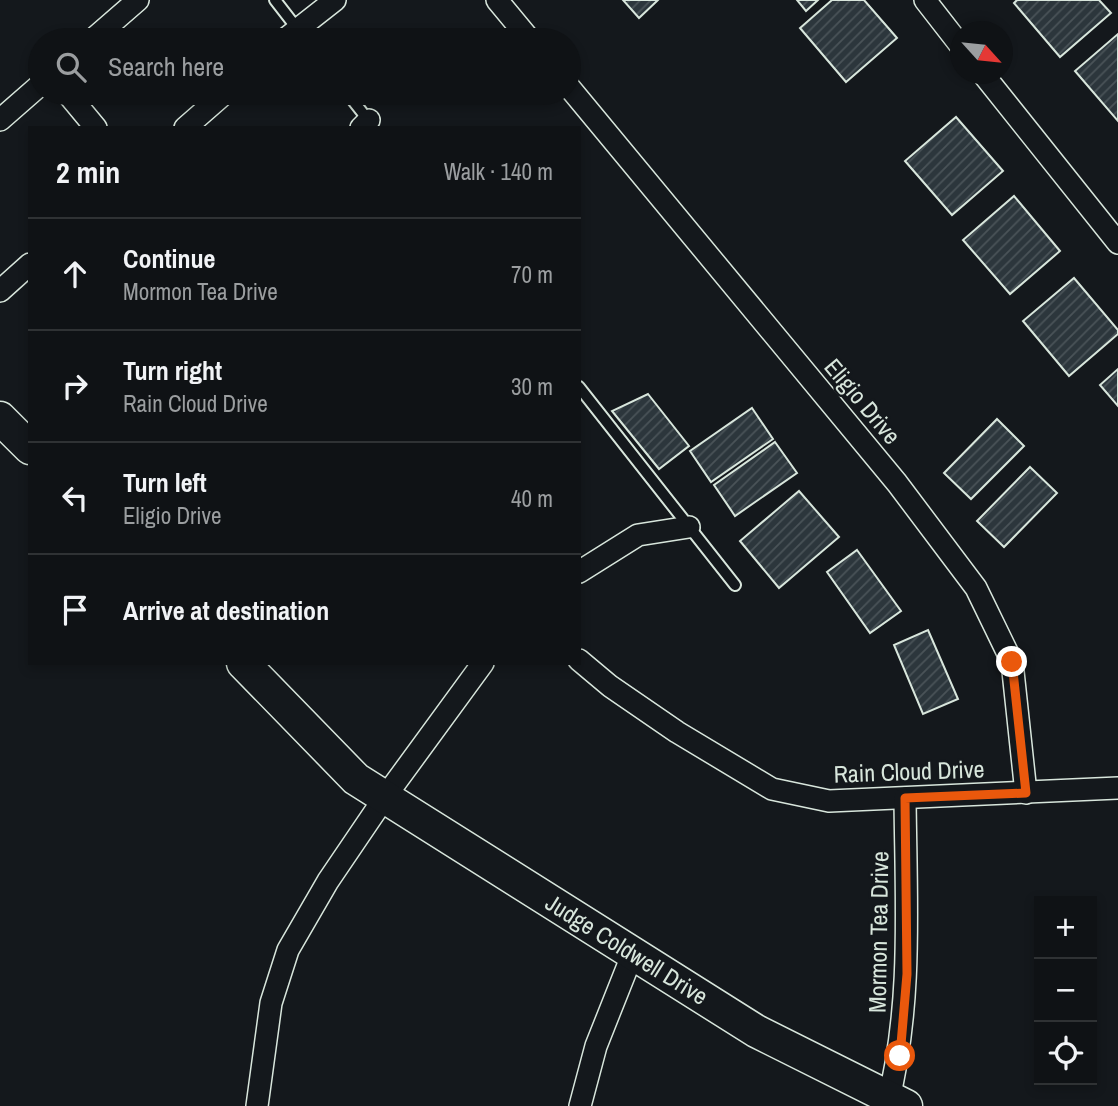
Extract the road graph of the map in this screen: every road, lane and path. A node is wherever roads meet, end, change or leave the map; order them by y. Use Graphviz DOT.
graph roads {
  1 [pos="138,0"];
  2 [pos="275,0"];
  3 [pos="335,0"];
  4 [pos="497,0"];
  5 [pos="925,0"];
  6 [pos="106,28"];
  7 [pos="291,28"];
  8 [pos="305,28"];
  9 [pos="520,28"];
  10 [pos="950,31"];
  11 [pos="991,84"];
  12 [pos="28,96"];
  13 [pos="581,101"];
  14 [pos="77,105"];
  15 [pos="211,105"];
  16 [pos="355,105"];
  17 [pos="0,120"];
  18 [pos="368,125"];
  19 [pos="94,126"];
  20 [pos="187,126"];
  21 [pos="1118,243"];
  22 [pos="28,266"];
  23 [pos="0,290"];
  24 [pos="581,390"];
  25 [pos="689,527"];
  26 [pos="581,571"];
  27 [pos="735,584"];
  28 [pos="581,662"];
  29 [pos="245,665"];
  30 [pos="482,665"];
  31 [pos="1118,788"];
  32 [pos="1026,793"];
  33 [pos="385,797"];
  34 [pos="905,798"];
  35 [pos="633,953"];
  36 [pos="894,1103"];
  37 [pos="257,1106"];
  38 [pos="580,1106"];
  1 -- 6 [label="street"];
  2 -- 7 [label="lane"];
  3 -- 8 [label="street"];
  4 -- 9 [label="street"];
  5 -- 10 [label="street"];
  11 -- 21 [label="street"];
  12 -- 17 [label="street"];
  13 -- 32 [label="street, Eligio Drive"];
  14 -- 19 [label="street"];
  15 -- 20 [label="street"];
  16 -- 18 [label="lane"];
  22 -- 23 [label="street"];
  24 -- 25 [label="lane"];
  25 -- 26 [label="street"];
  25 -- 27 [label="lane"];
  28 -- 34 [label="street, Rain Cloud Drive"];
  29 -- 33 [label="street, Judge Coldwell Drive"];
  30 -- 33 [label="street"];
  31 -- 32 [label="street, Rain Cloud Drive"];
  32 -- 34 [label="street, Rain Cloud Drive"];
  33 -- 35 [label="street, Judge Coldwell Drive"];
  33 -- 37 [label="street"];
  34 -- 36 [label="street, Mormon Tea Drive"];
  35 -- 36 [label="street, Judge Coldwell Drive"];
  35 -- 38 [label="street"];
}
